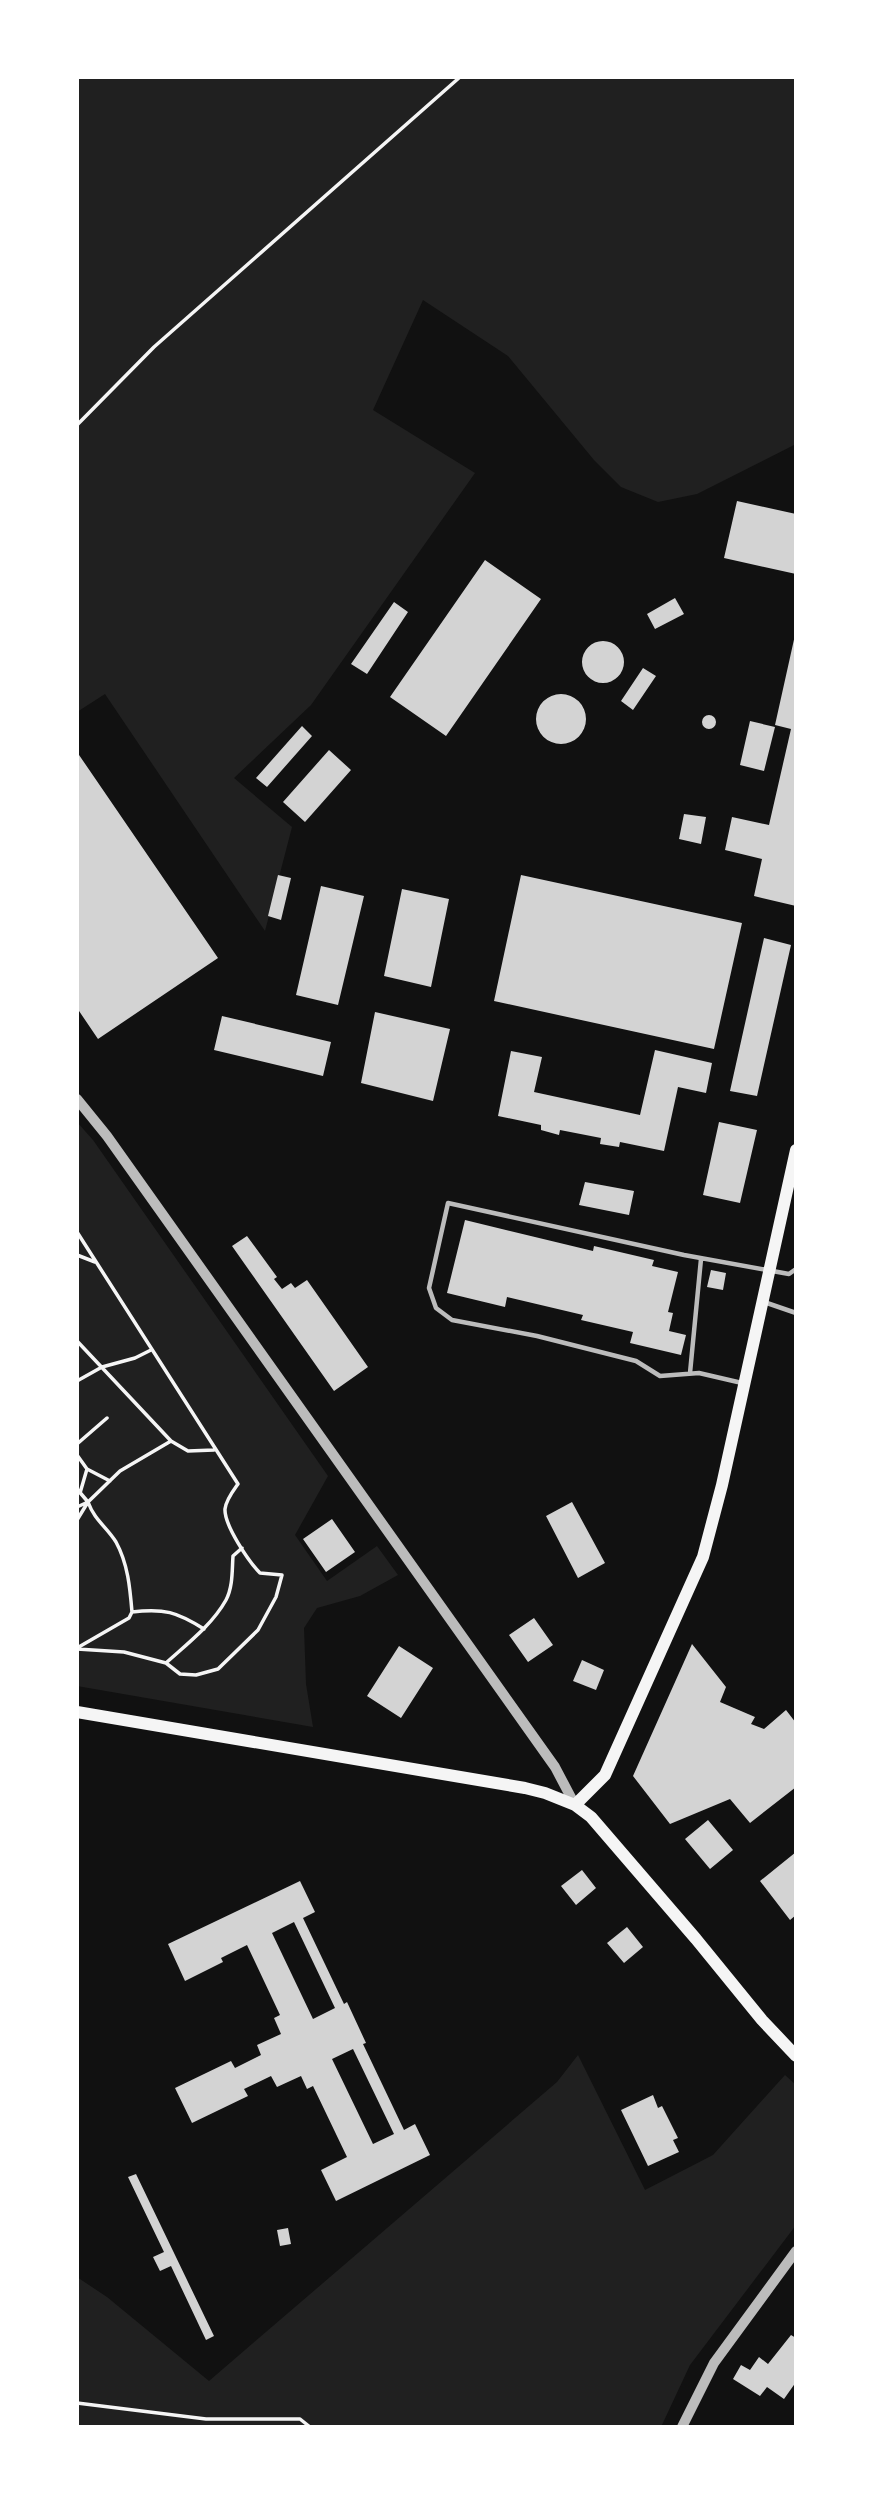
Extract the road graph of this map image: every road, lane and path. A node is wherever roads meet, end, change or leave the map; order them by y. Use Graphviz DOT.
graph roads {
  1 [pos="460,77"];
  2 [pos="77,425"];
  3 [pos="77,1099"];
  4 [pos="796,1150"];
  5 [pos="77,1232"];
  6 [pos="77,1255"];
  7 [pos="701,1259"];
  8 [pos="96,1262"];
  9 [pos="796,1269"];
  10 [pos="768,1271"];
  11 [pos="762,1301"];
  12 [pos="796,1313"];
  13 [pos="77,1341"];
  14 [pos="151,1350"];
  15 [pos="102,1367"];
  16 [pos="690,1373"];
  17 [pos="77,1381"];
  18 [pos="743,1383"];
  19 [pos="107,1418"];
  20 [pos="171,1441"];
  21 [pos="77,1444"];
  22 [pos="214,1450"];
  23 [pos="77,1455"];
  24 [pos="87,1469"];
  25 [pos="110,1481"];
  26 [pos="78,1491"];
  27 [pos="88,1502"];
  28 [pos="77,1507"];
  29 [pos="77,1520"];
  30 [pos="242,1548"];
  31 [pos="132,1612"];
  32 [pos="204,1629"];
  33 [pos="77,1648"];
  34 [pos="166,1663"];
  35 [pos="77,1712"];
  36 [pos="575,1805"];
  37 [pos="796,2056"];
  38 [pos="796,2251"];
  39 [pos="77,2403"];
  40 [pos="310,2427"];
  41 [pos="682,2427"];
  1 -- 2 [label="path"];
  3 -- 36 [label="street"];
  4 -- 10 [label="main road"];
  5 -- 8 [label="path"];
  6 -- 8 [label="path"];
  7 -- 10 [label="lane"];
  7 -- 16 [label="lane"];
  7 -- 16 [label="lane"];
  8 -- 14 [label="path"];
  9 -- 10 [label="lane"];
  10 -- 11 [label="main road"];
  11 -- 12 [label="lane"];
  11 -- 18 [label="main road"];
  13 -- 15 [label="path"];
  14 -- 15 [label="path"];
  14 -- 22 [label="path"];
  15 -- 17 [label="path"];
  15 -- 20 [label="path"];
  16 -- 18 [label="lane"];
  18 -- 36 [label="main road"];
  19 -- 21 [label="path"];
  20 -- 22 [label="path"];
  20 -- 25 [label="path"];
  22 -- 30 [label="path"];
  23 -- 24 [label="path"];
  24 -- 25 [label="path"];
  24 -- 26 [label="path"];
  25 -- 27 [label="path"];
  26 -- 27 [label="path"];
  27 -- 28 [label="path"];
  27 -- 29 [label="path"];
  27 -- 31 [label="path"];
  30 -- 32 [label="path"];
  30 -- 34 [label="path"];
  31 -- 32 [label="path"];
  31 -- 33 [label="path"];
  32 -- 34 [label="path"];
  33 -- 34 [label="path"];
  35 -- 36 [label="main road"];
  36 -- 37 [label="main road"];
  38 -- 41 [label="street"];
  39 -- 40 [label="path"];
}
